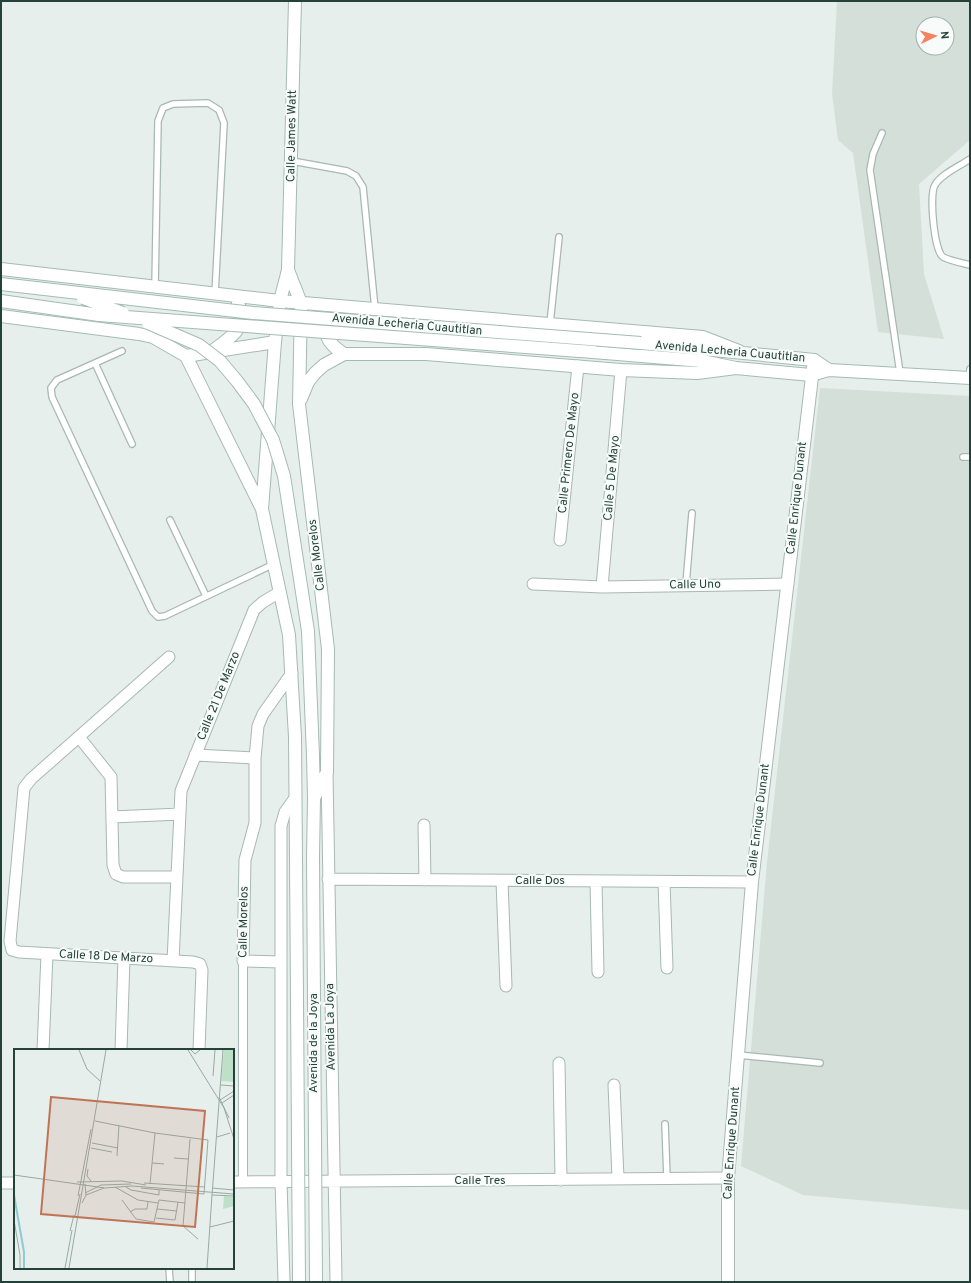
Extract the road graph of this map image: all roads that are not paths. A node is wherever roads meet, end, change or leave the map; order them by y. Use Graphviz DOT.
graph roads {
  1 [pos="295,1"];
  2 [pos="882,133"];
  3 [pos="970,159"];
  4 [pos="292,161"];
  5 [pos="559,236"];
  6 [pos="970,266"];
  7 [pos="1,269"];
  8 [pos="288,270"];
  9 [pos="1,284"];
  10 [pos="155,287"];
  11 [pos="65,291"];
  12 [pos="215,294"];
  13 [pos="234,296"];
  14 [pos="1,301"];
  15 [pos="280,301"];
  16 [pos="301,303"];
  17 [pos="332,306"];
  18 [pos="375,309"];
  19 [pos="1,316"];
  20 [pos="550,324"];
  21 [pos="275,342"];
  22 [pos="122,351"];
  23 [pos="740,351"];
  24 [pos="210,353"];
  25 [pos="344,354"];
  26 [pos="186,356"];
  27 [pos="814,360"];
  28 [pos="95,363"];
  29 [pos="578,366"];
  30 [pos="736,368"];
  31 [pos="621,370"];
  32 [pos="829,370"];
  33 [pos="900,373"];
  34 [pos="811,375"];
  35 [pos="970,375"];
  36 [pos="299,404"];
  37 [pos="132,444"];
  38 [pos="963,457"];
  39 [pos="970,457"];
  40 [pos="262,509"];
  41 [pos="692,513"];
  42 [pos="170,520"];
  43 [pos="560,540"];
  44 [pos="274,564"];
  45 [pos="533,584"];
  46 [pos="686,584"];
  47 [pos="788,584"];
  48 [pos="602,587"];
  49 [pos="280,592"];
  50 [pos="206,596"];
  51 [pos="169,658"];
  52 [pos="292,673"];
  53 [pos="79,737"];
  54 [pos="195,755"];
  55 [pos="255,758"];
  56 [pos="327,772"];
  57 [pos="314,801"];
  58 [pos="296,802"];
  59 [pos="180,814"];
  60 [pos="112,817"];
  61 [pos="424,825"];
  62 [pos="176,877"];
  63 [pos="328,879"];
  64 [pos="425,880"];
  65 [pos="502,881"];
  66 [pos="596,882"];
  67 [pos="664,882"];
  68 [pos="752,882"];
  69 [pos="47,954"];
  70 [pos="124,958"];
  71 [pos="173,961"];
  72 [pos="243,961"];
  73 [pos="280,962"];
  74 [pos="667,968"];
  75 [pos="598,972"];
  76 [pos="506,986"];
  77 [pos="43,1049"];
  78 [pos="121,1049"];
  79 [pos="199,1049"];
  80 [pos="738,1055"];
  81 [pos="559,1063"];
  82 [pos="820,1063"];
  83 [pos="614,1085"];
  84 [pos="665,1124"];
  85 [pos="618,1178"];
  86 [pos="667,1178"];
  87 [pos="728,1178"];
  88 [pos="561,1180"];
  89 [pos="281,1181"];
  90 [pos="238,1182"];
  91 [pos="334,1182"];
  92 [pos="1,1183"];
  93 [pos="14,1183"];
  94 [pos="169,1269"];
  95 [pos="192,1269"];
  96 [pos="170,1282"];
  97 [pos="192,1282"];
  98 [pos="284,1282"];
  99 [pos="299,1282"];
  100 [pos="316,1282"];
  101 [pos="336,1282"];
  102 [pos="728,1282"];
  1 -- 4 [label="main road, Calle James Watt"];
  2 -- 33 [label="lane"];
  3 -- 6 [label="lane"];
  4 -- 8 [label="main road, Calle James Watt"];
  4 -- 18 [label="lane"];
  5 -- 20 [label="lane"];
  7 -- 10 [label="main road"];
  8 -- 15 [label="main road, Calle James Watt"];
  8 -- 16 [label="main road, Calle James Watt"];
  9 -- 11 [label="main road, Avenida Lecheria Cuautitlan, bridge"];
  10 -- 12 [label="main road"];
  10 -- 12 [label="lane"];
  11 -- 23 [label="main road, Avenida Lecheria Cuautitlan, bridge"];
  11 -- 57 [label="main road, Avenida de la Joya, bridge"];
  12 -- 13 [label="main road"];
  13 -- 15 [label="main road"];
  13 -- 24 [label="main road"];
  14 -- 30 [label="main road, Avenida Lecheria Cuautitlan, bridge"];
  15 -- 16 [label="main road"];
  15 -- 21 [label="main road"];
  16 -- 17 [label="main road"];
  16 -- 36 [label="main road, Calle Morelos"];
  17 -- 18 [label="main road"];
  17 -- 25 [label="main road"];
  18 -- 20 [label="main road"];
  19 -- 26 [label="main road"];
  20 -- 23 [label="main road"];
  21 -- 24 [label="main road"];
  21 -- 40 [label="main road"];
  22 -- 28 [label="lane"];
  23 -- 27 [label="main road, Avenida Lecheria Cuautitlan"];
  24 -- 26 [label="main road"];
  25 -- 29 [label="main road"];
  25 -- 36 [label="main road"];
  26 -- 40 [label="main road"];
  27 -- 32 [label="main road"];
  27 -- 34 [label="main road, Calle Enrique Dunant"];
  28 -- 37 [label="lane"];
  28 -- 50 [label="lane"];
  29 -- 31 [label="main road"];
  29 -- 43 [label="street, Calle Primero De Mayo"];
  30 -- 31 [label="main road"];
  30 -- 34 [label="main road"];
  31 -- 48 [label="street, Calle 5 De Mayo"];
  32 -- 33 [label="main road"];
  32 -- 34 [label="main road"];
  33 -- 35 [label="main road"];
  34 -- 47 [label="main road, Calle Enrique Dunant"];
  36 -- 56 [label="main road, Calle Morelos"];
  38 -- 39 [label="lane"];
  40 -- 44 [label="main road"];
  41 -- 46 [label="lane"];
  42 -- 50 [label="lane"];
  44 -- 49 [label="main road"];
  44 -- 50 [label="lane"];
  45 -- 48 [label="street, Calle Uno"];
  46 -- 47 [label="street, Calle Uno"];
  46 -- 48 [label="street, Calle Uno"];
  47 -- 68 [label="main road, Calle Enrique Dunant"];
  49 -- 52 [label="main road"];
  49 -- 54 [label="street, Calle 21 De Marzo"];
  51 -- 53 [label="street"];
  52 -- 55 [label="street, Calle Morelos"];
  52 -- 58 [label="main road"];
  53 -- 60 [label="street"];
  53 -- 69 [label="street, Calle 18 De Marzo"];
  54 -- 55 [label="street"];
  54 -- 59 [label="street, Calle 21 De Marzo"];
  55 -- 72 [label="street, Calle Morelos"];
  56 -- 57 [label="main road, Calle Morelos"];
  56 -- 63 [label="street, Avenida La Joya"];
  57 -- 100 [label="main road, Avenida de la Joya, bridge"];
  58 -- 73 [label="street"];
  58 -- 99 [label="main road, Avenida de la Joya, bridge"];
  59 -- 60 [label="street"];
  59 -- 62 [label="street, Calle 21 De Marzo"];
  60 -- 62 [label="street"];
  61 -- 64 [label="street"];
  62 -- 71 [label="street, Calle 21 De Marzo"];
  63 -- 64 [label="street, Calle Dos"];
  63 -- 91 [label="street, Avenida La Joya"];
  64 -- 65 [label="street, Calle Dos"];
  65 -- 66 [label="street, Calle Dos"];
  65 -- 76 [label="street"];
  66 -- 67 [label="street, Calle Dos"];
  66 -- 75 [label="street"];
  67 -- 68 [label="street, Calle Dos"];
  67 -- 74 [label="street"];
  68 -- 80 [label="main road, Calle Enrique Dunant"];
  69 -- 70 [label="street, Calle 18 De Marzo"];
  69 -- 77 [label="street"];
  70 -- 71 [label="street, Calle 18 De Marzo"];
  70 -- 78 [label="street"];
  71 -- 79 [label="street, Calle 18 De Marzo"];
  72 -- 73 [label="street"];
  72 -- 90 [label="street, Calle Morelos"];
  73 -- 89 [label="street"];
  80 -- 82 [label="lane"];
  80 -- 87 [label="main road, Calle Enrique Dunant"];
  81 -- 88 [label="street"];
  83 -- 85 [label="street"];
  84 -- 86 [label="lane"];
  85 -- 86 [label="street, Calle Tres"];
  85 -- 88 [label="street, Calle Tres"];
  86 -- 87 [label="street, Calle Tres"];
  87 -- 102 [label="main road, Calle Enrique Dunant"];
  88 -- 91 [label="street, Calle Tres"];
  89 -- 90 [label="street, Calle Tres"];
  89 -- 91 [label="street, Calle Tres"];
  89 -- 98 [label="street"];
  91 -- 101 [label="street, Avenida La Joya"];
  92 -- 93 [label="street"];
  94 -- 96 [label="lane"];
  95 -- 97 [label="lane"];
}
